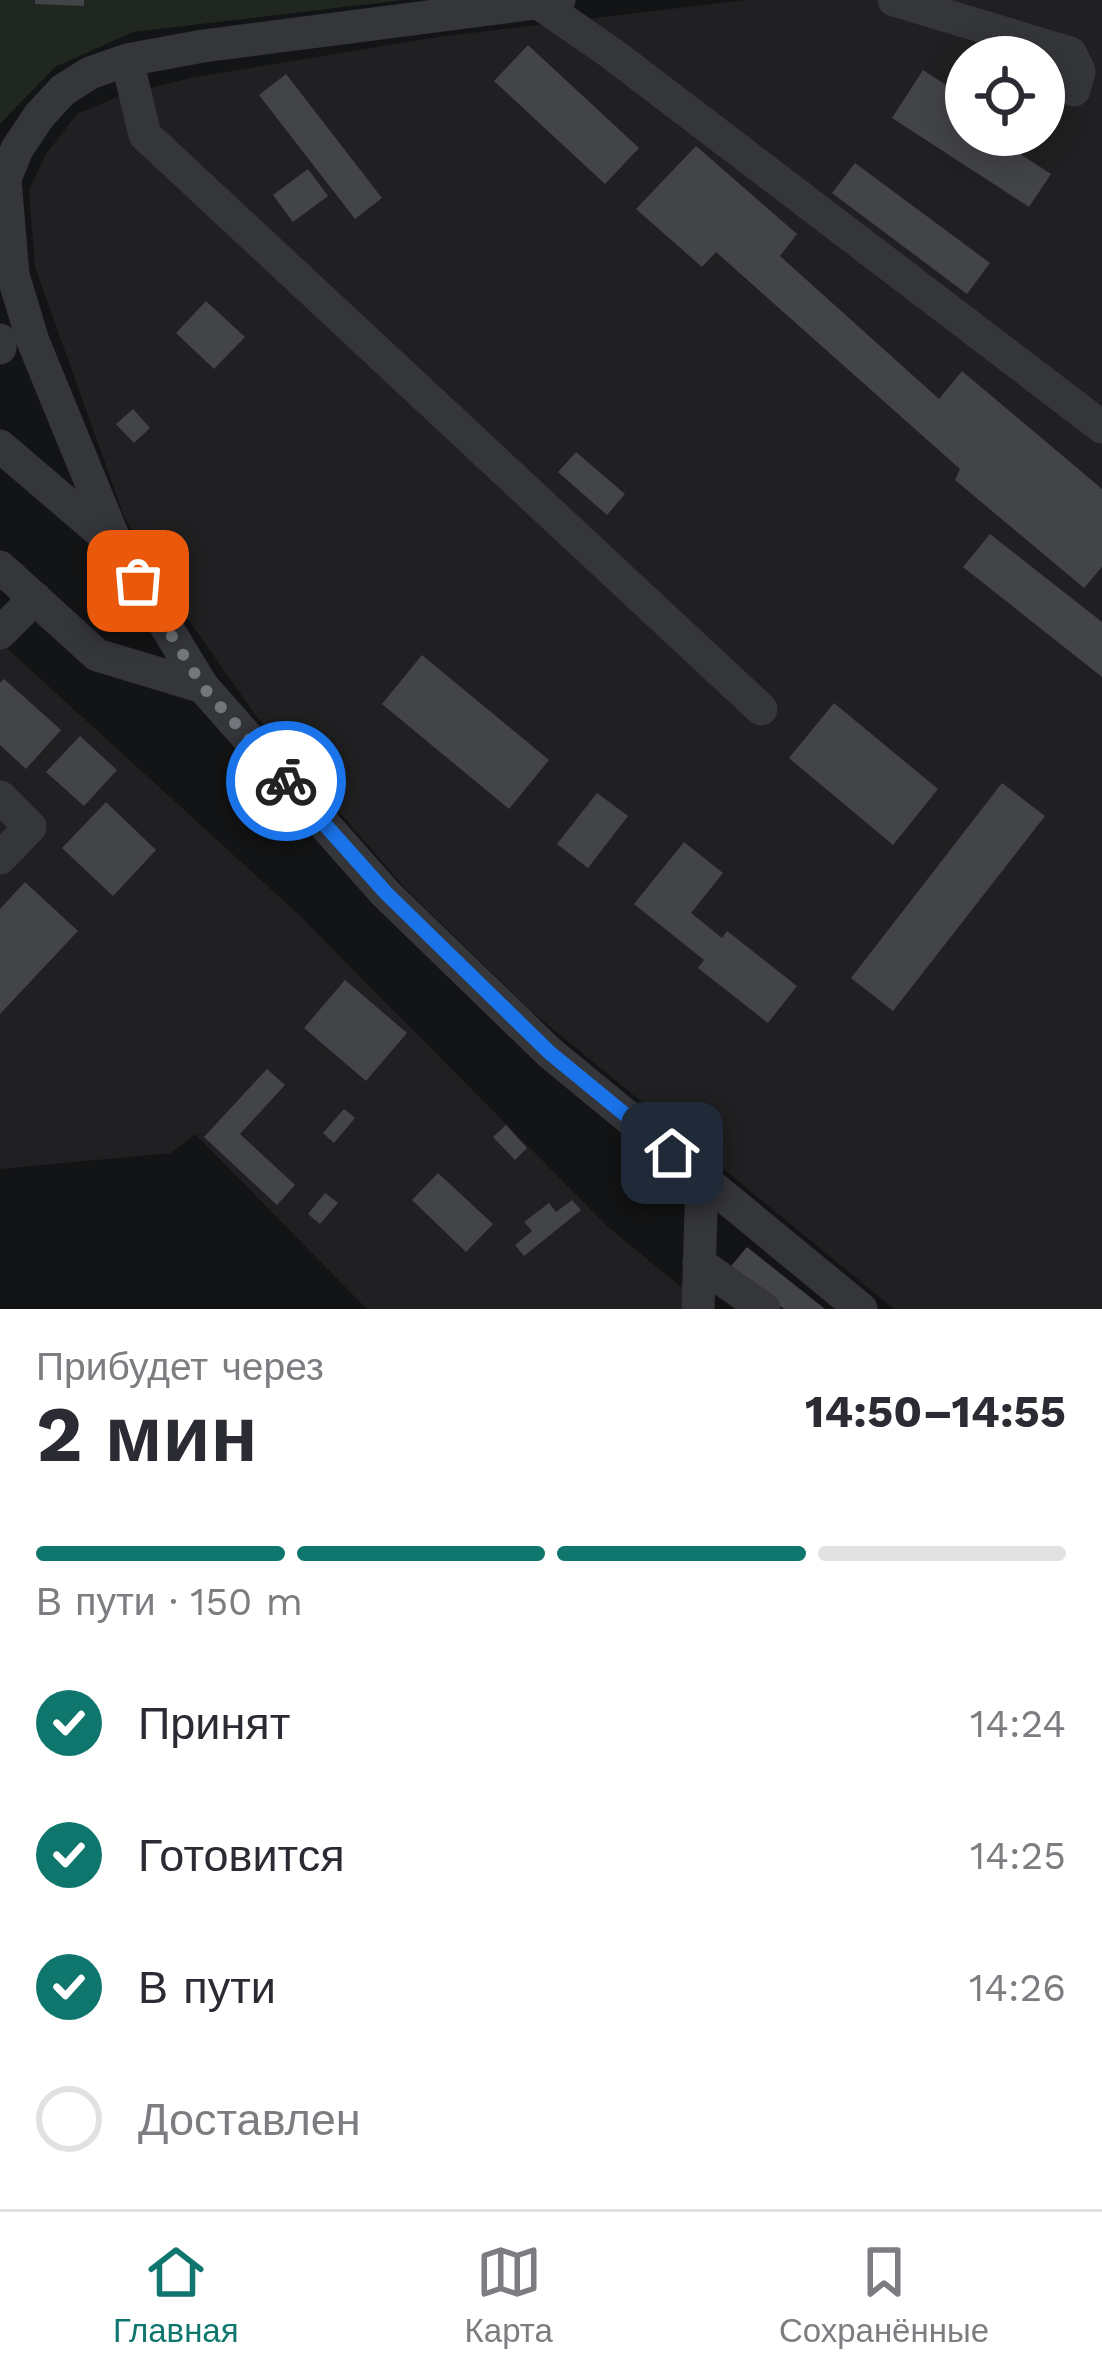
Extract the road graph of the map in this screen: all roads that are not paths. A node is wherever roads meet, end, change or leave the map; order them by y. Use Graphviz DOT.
graph roads {
  1 [pos="894,0"];
  2 [pos="537,2"];
  3 [pos="128,60"];
  4 [pos="1074,90"];
  5 [pos="1102,427"];
  6 [pos="0,446"];
  7 [pos="117,546"];
  8 [pos="0,567"];
  9 [pos="34,598"];
  10 [pos="0,633"];
  11 [pos="203,687"];
  12 [pos="760,709"];
  13 [pos="0,797"];
  14 [pos="0,858"];
  15 [pos="702,1178"];
  16 [pos="695,1293"];
  17 [pos="764,1309"];
  18 [pos="861,1309"];
  1 -- 4 [label="street"];
  2 -- 3 [label="street"];
  2 -- 5 [label="street"];
  3 -- 7 [label="street"];
  3 -- 12 [label="street"];
  6 -- 7 [label="street"];
  7 -- 11 [label="street"];
  8 -- 9 [label="street"];
  9 -- 10 [label="street"];
  9 -- 11 [label="street"];
  11 -- 15 [label="street"];
  13 -- 14 [label="street"];
  15 -- 16 [label="street"];
  15 -- 18 [label="street"];
  16 -- 17 [label="street"];
}
